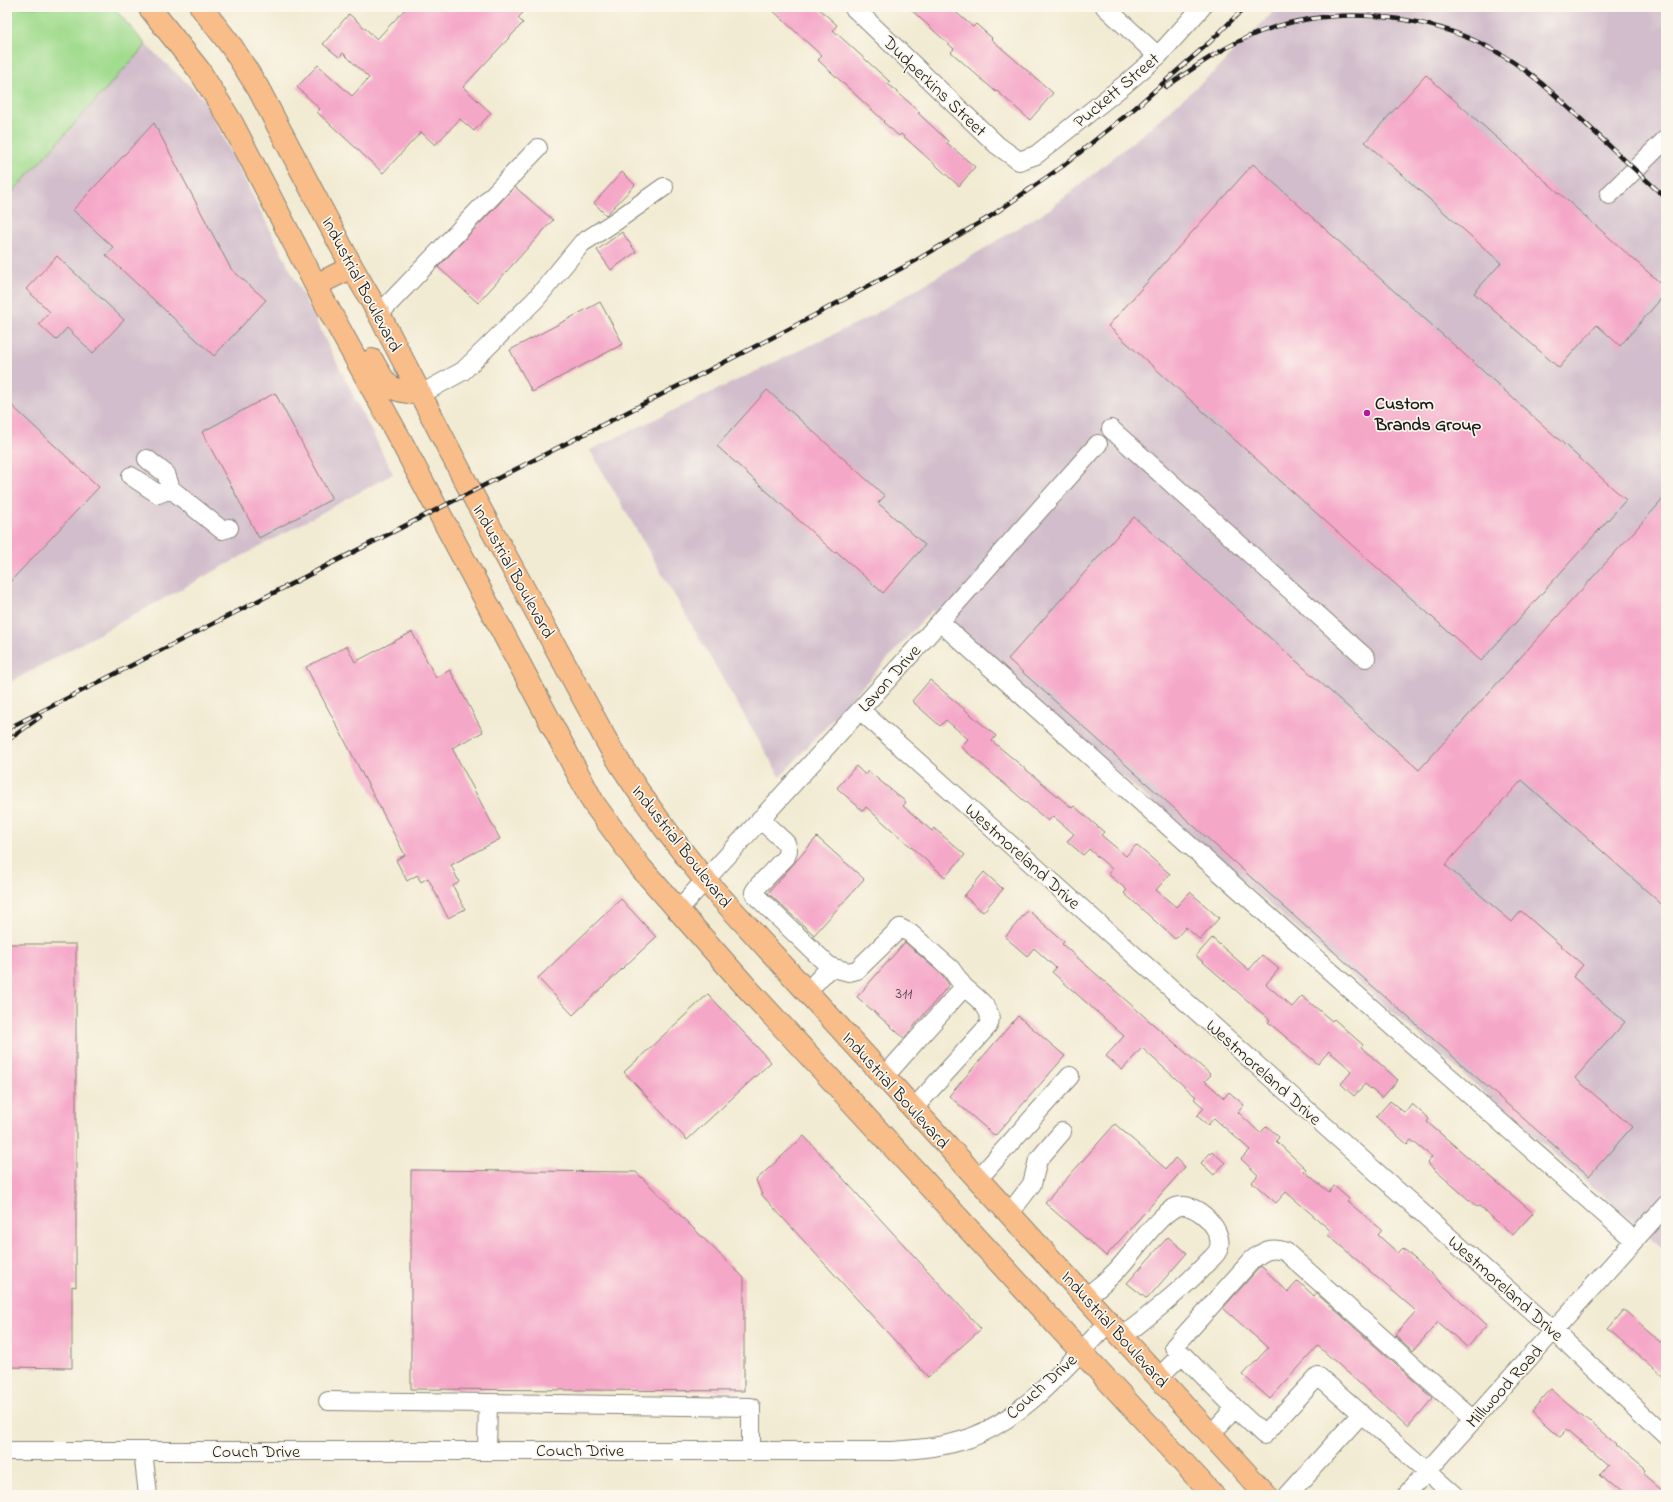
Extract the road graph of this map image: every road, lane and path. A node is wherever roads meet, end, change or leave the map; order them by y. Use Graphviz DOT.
graph roads {
  1 [pos="149,7"];
  2 [pos="201,7"];
  3 [pos="854,7"];
  4 [pos="1105,7"];
  5 [pos="1202,7"];
  6 [pos="1158,56"];
  7 [pos="1663,147"];
  8 [pos="538,148"];
  9 [pos="1019,161"];
  10 [pos="664,187"];
  11 [pos="1609,195"];
  12 [pos="352,266"];
  13 [pos="320,293"];
  14 [pos="379,314"];
  15 [pos="421,394"];
  16 [pos="1111,429"];
  17 [pos="1098,444"];
  18 [pos="146,459"];
  19 [pos="131,476"];
  20 [pos="171,489"];
  21 [pos="229,528"];
  22 [pos="940,622"];
  23 [pos="1366,658"];
  24 [pos="860,710"];
  25 [pos="760,819"];
  26 [pos="705,880"];
  27 [pos="678,910"];
  28 [pos="830,967"];
  29 [pos="964,987"];
  30 [pos="807,992"];
  31 [pos="1070,1076"];
  32 [pos="884,1077"];
  33 [pos="913,1109"];
  34 [pos="1062,1132"];
  35 [pos="978,1179"];
  36 [pos="1666,1205"];
  37 [pos="1009,1214"];
  38 [pos="1634,1240"];
  39 [pos="1086,1297"];
  40 [pos="1116,1330"];
  41 [pos="1554,1331"];
  42 [pos="1080,1352"];
  43 [pos="1182,1354"];
  44 [pos="1159,1377"];
  45 [pos="328,1400"];
  46 [pos="488,1403"];
  47 [pos="1235,1408"];
  48 [pos="1361,1414"];
  49 [pos="1474,1420"];
  50 [pos="1211,1434"];
  51 [pos="1666,1436"];
  52 [pos="487,1450"];
  53 [pos="751,1450"];
  54 [pos="7,1451"];
  55 [pos="143,1451"];
  56 [pos="1426,1472"];
  57 [pos="148,1495"];
  58 [pos="1213,1495"];
  59 [pos="1266,1495"];
  60 [pos="1288,1495"];
  61 [pos="1406,1495"];
  62 [pos="1454,1495"];
  1 -- 13 [label="main road"];
  2 -- 12 [label="main road, Industrial Boulevard"];
  3 -- 9 [label="street, Dudperkins Street"];
  4 -- 6 [label="street"];
  5 -- 6 [label="street, Puckett Street"];
  6 -- 9 [label="street, Puckett Street"];
  7 -- 11 [label="street"];
  8 -- 14 [label="street"];
  10 -- 15 [label="street"];
  12 -- 13 [label="main road"];
  12 -- 14 [label="main road, Industrial Boulevard"];
  13 -- 15 [label="main road"];
  13 -- 27 [label="main road"];
  14 -- 15 [label="main road, Industrial Boulevard"];
  15 -- 26 [label="main road, Industrial Boulevard"];
  16 -- 23 [label="street"];
  17 -- 22 [label="street, Lavon Drive"];
  18 -- 20 [label="street"];
  19 -- 20 [label="street"];
  20 -- 21 [label="street"];
  22 -- 24 [label="street, Lavon Drive"];
  22 -- 38 [label="street"];
  24 -- 25 [label="street, Lavon Drive"];
  24 -- 41 [label="street, Westmoreland Drive"];
  25 -- 26 [label="street, Lavon Drive"];
  25 -- 28 [label="street"];
  26 -- 27 [label="street, Lavon Drive"];
  26 -- 30 [label="main road, Industrial Boulevard"];
  27 -- 42 [label="main road"];
  28 -- 29 [label="street"];
  28 -- 30 [label="street"];
  29 -- 32 [label="street"];
  29 -- 33 [label="street"];
  30 -- 32 [label="main road, Industrial Boulevard"];
  31 -- 35 [label="street"];
  32 -- 33 [label="main road, Industrial Boulevard"];
  33 -- 35 [label="main road, Industrial Boulevard"];
  34 -- 37 [label="street"];
  35 -- 37 [label="main road, Industrial Boulevard"];
  36 -- 38 [label="street, Millwood Road"];
  37 -- 39 [label="main road, Industrial Boulevard"];
  38 -- 41 [label="street, Millwood Road"];
  39 -- 40 [label="main road, Industrial Boulevard"];
  39 -- 40 [label="street, Couch Drive"];
  40 -- 42 [label="street, Couch Drive"];
  40 -- 44 [label="main road, Industrial Boulevard"];
  41 -- 49 [label="street, Millwood Road"];
  41 -- 51 [label="street, Westmoreland Drive"];
  42 -- 53 [label="street, Couch Drive"];
  42 -- 58 [label="main road"];
  43 -- 44 [label="street"];
  43 -- 47 [label="street"];
  43 -- 49 [label="street"];
  44 -- 50 [label="main road, Industrial Boulevard"];
  45 -- 46 [label="street"];
  46 -- 52 [label="street"];
  46 -- 53 [label="street"];
  47 -- 48 [label="street"];
  47 -- 50 [label="street"];
  48 -- 56 [label="street"];
  48 -- 60 [label="street"];
  49 -- 56 [label="street, Millwood Road"];
  50 -- 59 [label="main road, Industrial Boulevard"];
  52 -- 53 [label="street, Couch Drive"];
  52 -- 55 [label="street, Couch Drive"];
  54 -- 55 [label="street, Couch Drive"];
  55 -- 57 [label="street"];
  56 -- 61 [label="street, Millwood Road"];
  56 -- 62 [label="street"];
}
